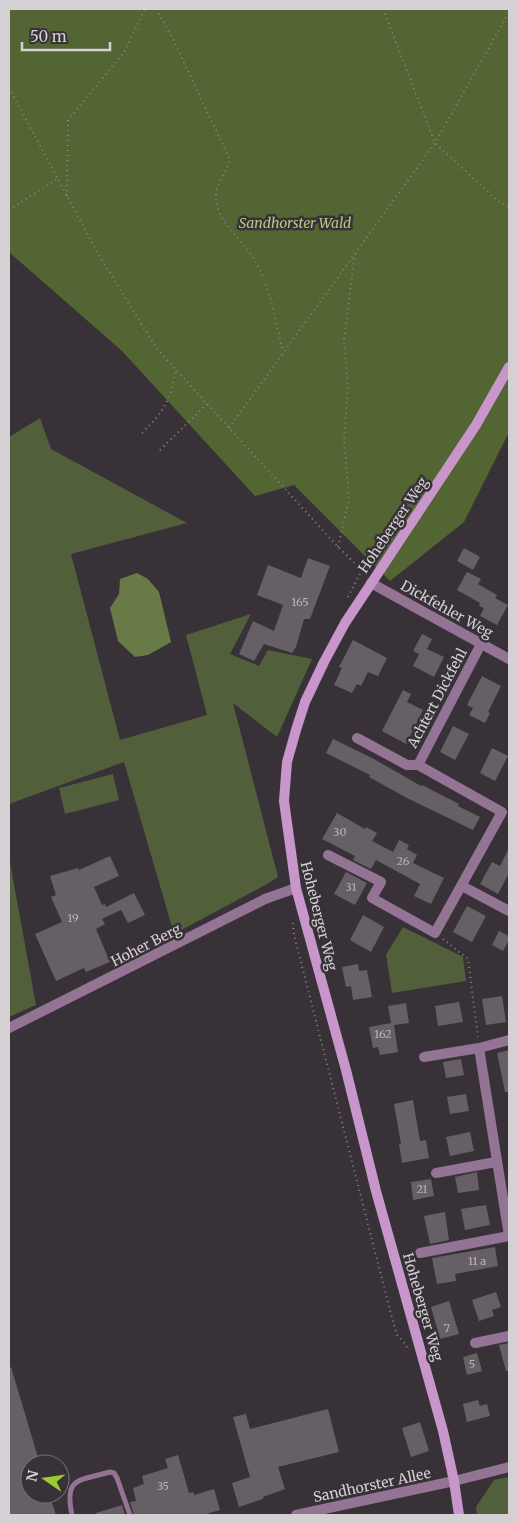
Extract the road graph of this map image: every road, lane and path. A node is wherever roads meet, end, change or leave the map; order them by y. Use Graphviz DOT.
graph roads {
  1 [pos="145,9"];
  2 [pos="156,9"];
  3 [pos="383,9"];
  4 [pos="509,12"];
  5 [pos="9,88"];
  6 [pos="435,143"];
  7 [pos="57,179"];
  8 [pos="67,198"];
  9 [pos="509,207"];
  10 [pos="9,210"];
  11 [pos="355,254"];
  12 [pos="283,352"];
  13 [pos="509,367"];
  14 [pos="176,369"];
  15 [pos="208,404"];
  16 [pos="229,428"];
  17 [pos="142,433"];
  18 [pos="160,450"];
  19 [pos="338,547"];
  20 [pos="371,583"];
  21 [pos="481,644"];
  22 [pos="509,659"];
  23 [pos="357,738"];
  24 [pos="418,765"];
  25 [pos="506,813"];
  26 [pos="328,855"];
  27 [pos="462,886"];
  28 [pos="296,888"];
  29 [pos="509,911"];
  30 [pos="435,933"];
  31 [pos="9,1028"];
  32 [pos="509,1040"];
  33 [pos="479,1048"];
  34 [pos="424,1057"];
  35 [pos="496,1162"];
  36 [pos="436,1173"];
  37 [pos="509,1236"];
  38 [pos="420,1253"];
  39 [pos="509,1336"];
  40 [pos="475,1344"];
  41 [pos="509,1467"];
  42 [pos="454,1481"];
  43 [pos="72,1515"];
  44 [pos="130,1515"];
  45 [pos="296,1515"];
  46 [pos="459,1515"];
  1 -- 8 [label="path"];
  2 -- 12 [label="path"];
  3 -- 6 [label="path"];
  4 -- 6 [label="path"];
  5 -- 7 [label="path"];
  6 -- 9 [label="path"];
  6 -- 11 [label="path"];
  7 -- 8 [label="path"];
  7 -- 10 [label="path"];
  8 -- 14 [label="path"];
  11 -- 12 [label="path"];
  11 -- 19 [label="path"];
  12 -- 16 [label="path"];
  13 -- 20 [label="street, Hoheberger Weg"];
  14 -- 15 [label="path"];
  14 -- 17 [label="path"];
  15 -- 16 [label="path"];
  15 -- 18 [label="path"];
  16 -- 19 [label="path"];
  19 -- 20 [label="path"];
  20 -- 21 [label="street, Dickfehler Weg"];
  20 -- 28 [label="street, Hoheberger Weg"];
  21 -- 22 [label="street, Dickfehler Weg"];
  21 -- 24 [label="street, Achtert Dickfehl"];
  23 -- 24 [label="street, Achtert Dickfehl"];
  24 -- 25 [label="street, Achtert Dickfehl"];
  25 -- 27 [label="street, Achtert Dickfehl"];
  26 -- 30 [label="street"];
  27 -- 29 [label="street"];
  27 -- 30 [label="street, Achtert Dickfehl"];
  28 -- 31 [label="street, Hoher Berg"];
  28 -- 42 [label="street, Hoheberger Weg"];
  30 -- 33 [label="path"];
  32 -- 33 [label="street"];
  33 -- 34 [label="street"];
  33 -- 35 [label="street"];
  35 -- 36 [label="street"];
  35 -- 37 [label="street"];
  37 -- 38 [label="street"];
  39 -- 40 [label="street"];
  41 -- 42 [label="street, Sandhorster Allee"];
  42 -- 45 [label="street, Sandhorster Allee"];
  42 -- 46 [label="street, Hoheberger Weg"];
  43 -- 44 [label="lane"];
}
